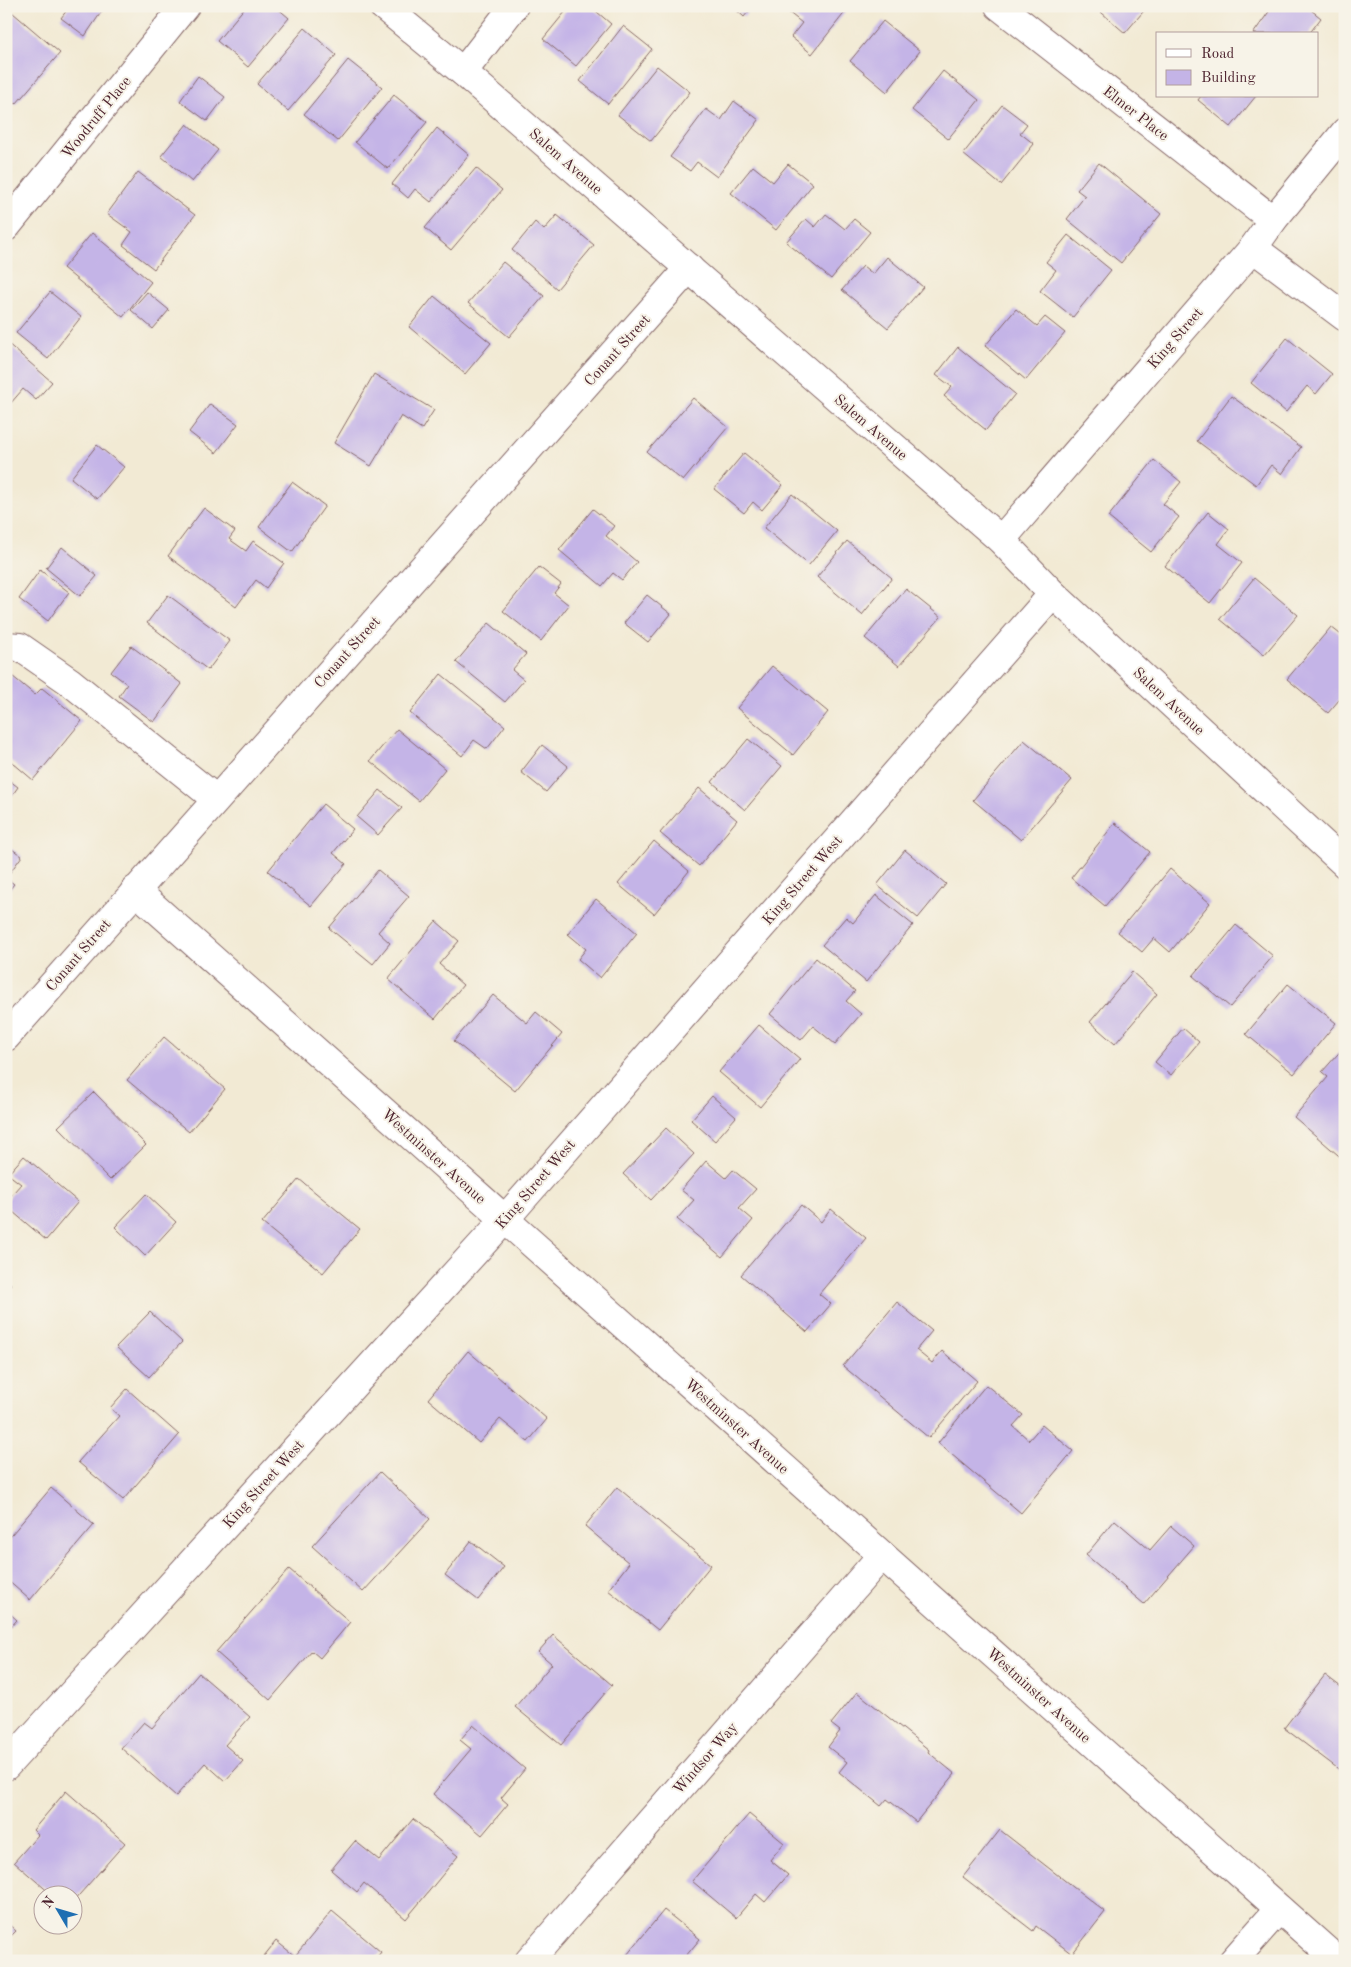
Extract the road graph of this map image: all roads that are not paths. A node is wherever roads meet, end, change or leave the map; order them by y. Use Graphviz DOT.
graph roads {
  1 [pos="185,6"];
  2 [pos="383,6"];
  3 [pos="514,6"];
  4 [pos="999,6"];
  5 [pos="463,72"];
  6 [pos="1345,132"];
  7 [pos="1273,220"];
  8 [pos="6,227"];
  9 [pos="1253,248"];
  10 [pos="689,268"];
  11 [pos="1345,317"];
  12 [pos="1001,540"];
  13 [pos="1053,594"];
  14 [pos="6,646"];
  15 [pos="216,799"];
  16 [pos="1345,864"];
  17 [pos="135,890"];
  18 [pos="6,1037"];
  19 [pos="504,1219"];
  20 [pos="882,1555"];
  21 [pos="6,1766"];
  22 [pos="1279,1909"];
  23 [pos="529,1961"];
  24 [pos="1233,1961"];
  25 [pos="1338,1961"];
  1 -- 8 [label="street, Woodruff Place"];
  2 -- 5 [label="street, Salem Avenue"];
  3 -- 5 [label="street"];
  4 -- 7 [label="street, Elmer Place"];
  5 -- 10 [label="street, Salem Avenue"];
  6 -- 7 [label="street, King Street"];
  7 -- 9 [label="street, King Street"];
  9 -- 11 [label="street"];
  9 -- 12 [label="street, King Street"];
  10 -- 12 [label="street, Salem Avenue"];
  10 -- 15 [label="street, Conant Street"];
  12 -- 13 [label="street, Salem Avenue"];
  13 -- 16 [label="street, Salem Avenue"];
  13 -- 19 [label="street, King Street West"];
  14 -- 15 [label="street"];
  15 -- 17 [label="street, Conant Street"];
  17 -- 18 [label="street, Conant Street"];
  17 -- 19 [label="street, Westminster Avenue"];
  19 -- 20 [label="street, Westminster Avenue"];
  19 -- 21 [label="street, King Street West"];
  20 -- 22 [label="street, Westminster Avenue"];
  20 -- 23 [label="street, Windsor Way"];
  22 -- 24 [label="street"];
  22 -- 25 [label="street, Westminster Avenue"];
}
